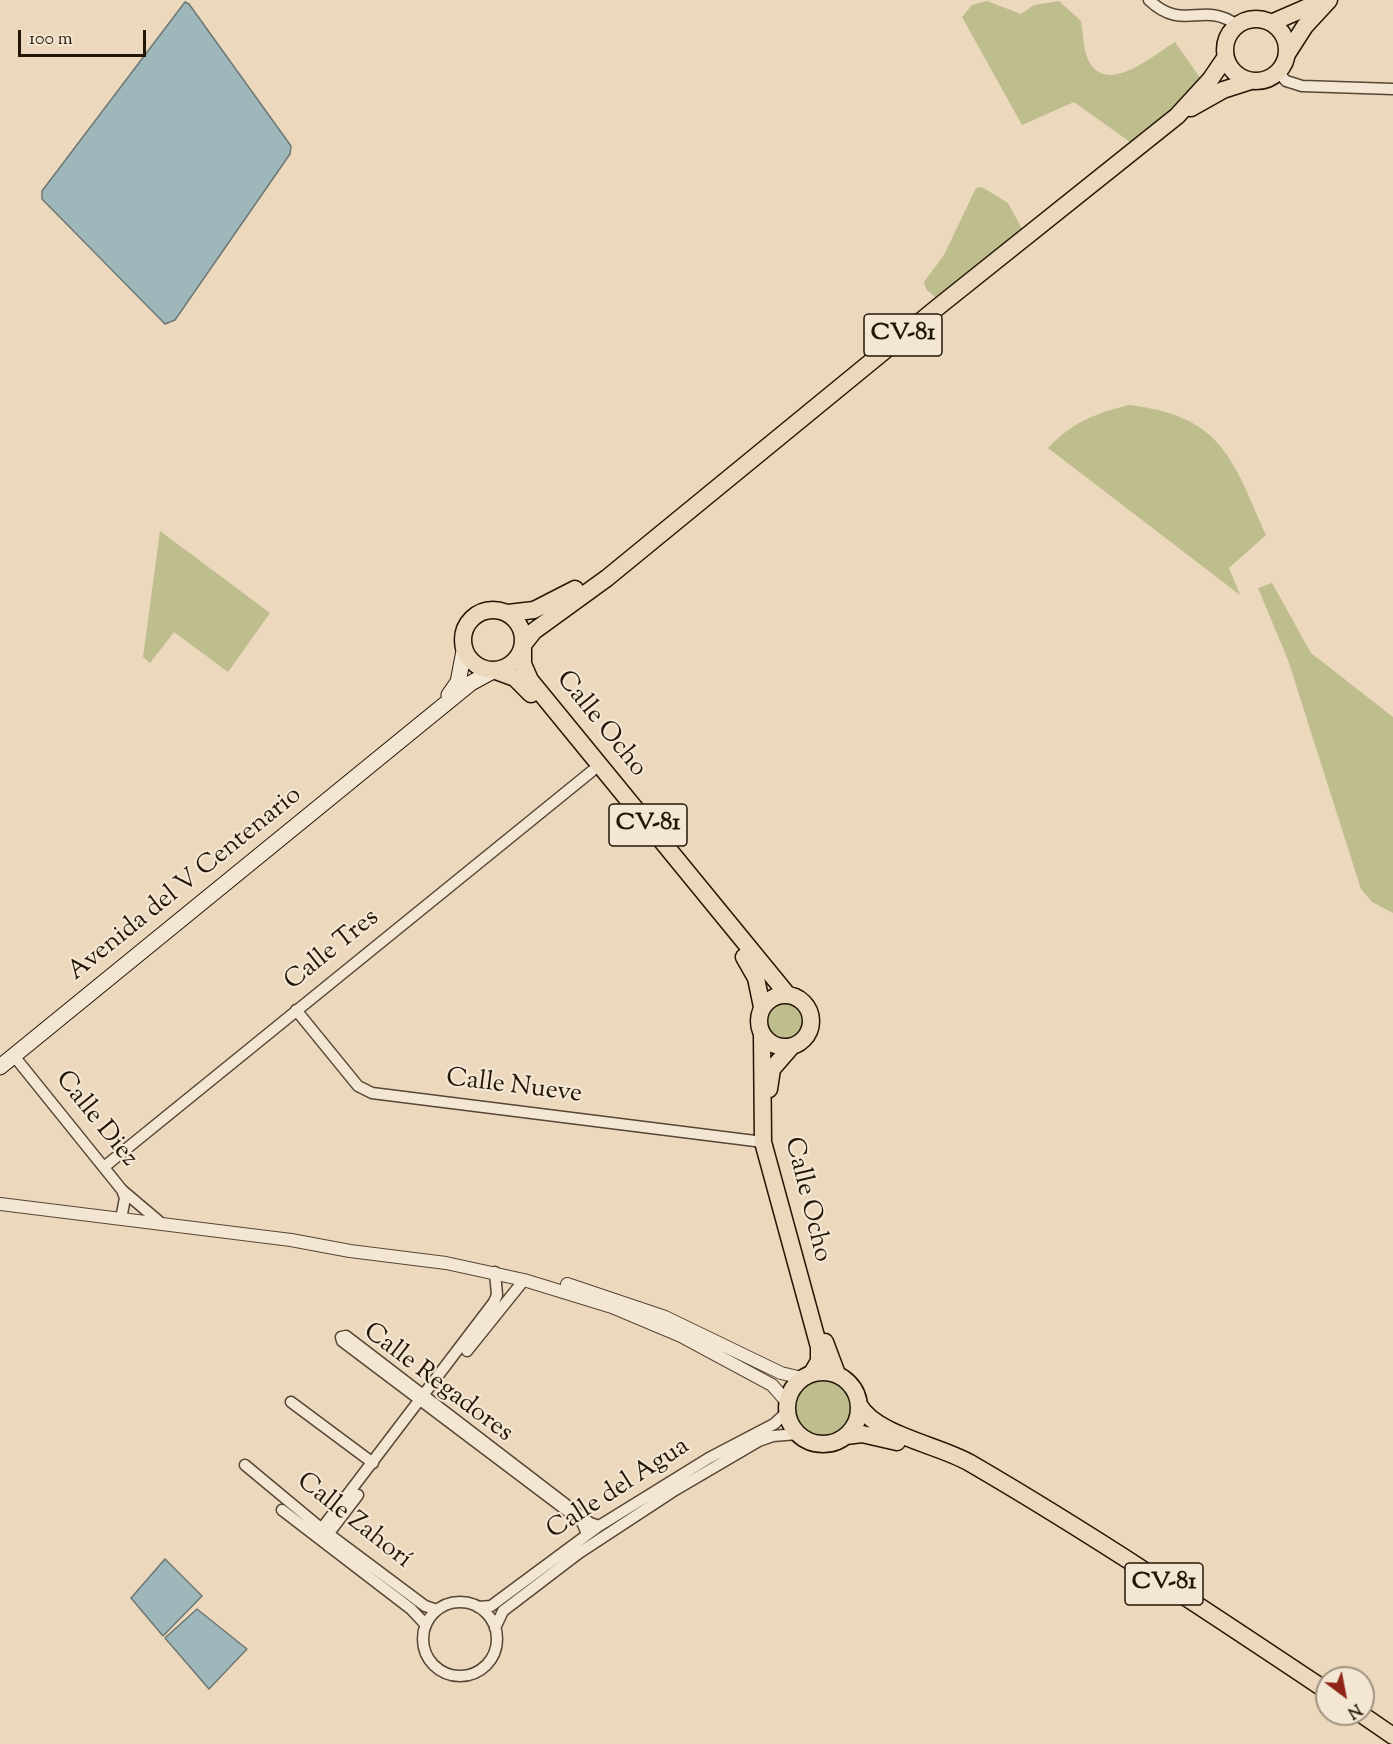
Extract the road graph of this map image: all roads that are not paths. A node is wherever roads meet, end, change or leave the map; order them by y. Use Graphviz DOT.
graph roads {
  1 [pos="1149,0"];
  2 [pos="1324,0"];
  3 [pos="1329,0"];
  4 [pos="1271,23"];
  5 [pos="1237,26"];
  6 [pos="1287,54"];
  7 [pos="1226,58"];
  8 [pos="1278,72"];
  9 [pos="1251,81"];
  10 [pos="1393,89"];
  11 [pos="1177,116"];
  12 [pos="630,556"];
  13 [pos="508,613"];
  14 [pos="523,647"];
  15 [pos="464,651"];
  16 [pos="494,671"];
  17 [pos="402,741"];
  18 [pos="592,771"];
  19 [pos="788,994"];
  20 [pos="762,1007"];
  21 [pos="296,1010"];
  22 [pos="762,1034"];
  23 [pos="792,1047"];
  24 [pos="14,1056"];
  25 [pos="0,1067"];
  26 [pos="763,1143"];
  27 [pos="104,1167"];
  28 [pos="122,1190"];
  29 [pos="0,1203"];
  30 [pos="121,1219"];
  31 [pos="164,1225"];
  32 [pos="291,1240"];
  33 [pos="495,1272"];
  34 [pos="524,1280"];
  35 [pos="837,1374"];
  36 [pos="807,1376"];
  37 [pos="425,1400"];
  38 [pos="291,1402"];
  39 [pos="859,1405"];
  40 [pos="787,1407"];
  41 [pos="797,1434"];
  42 [pos="846,1436"];
  43 [pos="373,1463"];
  44 [pos="245,1465"];
  45 [pos="999,1480"];
  46 [pos="282,1510"];
  47 [pos="599,1526"];
  48 [pos="322,1533"];
  49 [pos="587,1534"];
  50 [pos="478,1607"];
  51 [pos="437,1610"];
  52 [pos="426,1625"];
  53 [pos="495,1628"];
  54 [pos="1315,1683"];
  55 [pos="1375,1724"];
  56 [pos="1393,1736"];
  1 -- 5 [label="street"];
  2 -- 4 [label="main road"];
  3 -- 6 [label="main road"];
  4 -- 5 [label="main road"];
  4 -- 6 [label="main road"];
  5 -- 7 [label="main road, CV-81"];
  6 -- 8 [label="main road"];
  7 -- 9 [label="main road"];
  7 -- 11 [label="main road, CV-81"];
  8 -- 9 [label="main road, CV-81"];
  8 -- 10 [label="street"];
  9 -- 11 [label="main road, CV-81"];
  11 -- 12 [label="main road, CV-81"];
  12 -- 13 [label="main road, CV-81"];
  12 -- 14 [label="main road, CV-81"];
  13 -- 14 [label="main road, CV-81"];
  13 -- 15 [label="main road, CV-81"];
  14 -- 16 [label="main road, CV-81"];
  14 -- 19 [label="main road, Calle Ocho / CV-81"];
  15 -- 16 [label="main road, CV-81"];
  15 -- 17 [label="main road, Avenida del V Centenario"];
  16 -- 17 [label="main road, Avenida del V Centenario"];
  16 -- 18 [label="main road, Calle Ocho / CV-81"];
  17 -- 24 [label="main road, Avenida del V Centenario"];
  18 -- 20 [label="main road, Calle Ocho / CV-81"];
  18 -- 21 [label="street, Calle Tres"];
  19 -- 20 [label="main road"];
  19 -- 23 [label="main road, CV-81"];
  20 -- 22 [label="main road, CV-81"];
  21 -- 26 [label="street, Calle Nueve"];
  21 -- 27 [label="street, Calle Tres"];
  22 -- 23 [label="main road"];
  22 -- 26 [label="main road, Calle Ocho / CV-81"];
  23 -- 35 [label="main road, Calle Ocho / CV-81"];
  24 -- 25 [label="main road, Avenida del V Centenario"];
  24 -- 27 [label="street, Calle Diez"];
  26 -- 36 [label="main road, Calle Ocho / CV-81"];
  27 -- 28 [label="street, Calle Diez"];
  28 -- 30 [label="street, Calle Diez"];
  28 -- 31 [label="street"];
  29 -- 30 [label="street"];
  30 -- 31 [label="street"];
  31 -- 32 [label="street"];
  32 -- 33 [label="street"];
  32 -- 36 [label="street"];
  33 -- 34 [label="street"];
  33 -- 37 [label="street"];
  34 -- 37 [label="street"];
  34 -- 40 [label="street"];
  35 -- 36 [label="main road"];
  35 -- 39 [label="main road"];
  36 -- 40 [label="main road"];
  37 -- 37 [label="street, Calle Regadores"];
  37 -- 43 [label="street"];
  37 -- 47 [label="street, Calle Regadores"];
  37 -- 48 [label="street"];
  37 -- 49 [label="street, Calle Regadores"];
  38 -- 43 [label="street"];
  39 -- 42 [label="main road"];
  39 -- 45 [label="main road, CV-81"];
  40 -- 41 [label="main road"];
  40 -- 47 [label="street, Calle del Agua"];
  41 -- 42 [label="main road"];
  41 -- 53 [label="street, Calle del Agua"];
  42 -- 45 [label="main road, CV-81"];
  43 -- 48 [label="street"];
  44 -- 48 [label="street, Calle Zahorí"];
  45 -- 54 [label="main road, CV-81"];
  46 -- 48 [label="street, Calle Zahorí"];
  47 -- 49 [label="street, Calle del Agua"];
  48 -- 51 [label="street, Calle Zahorí"];
  48 -- 52 [label="street, Calle Zahorí"];
  49 -- 50 [label="street, Calle del Agua"];
  50 -- 51 [label="street"];
  50 -- 53 [label="street"];
  51 -- 52 [label="street"];
  52 -- 53 [label="street"];
  55 -- 56 [label="main road"];
}
